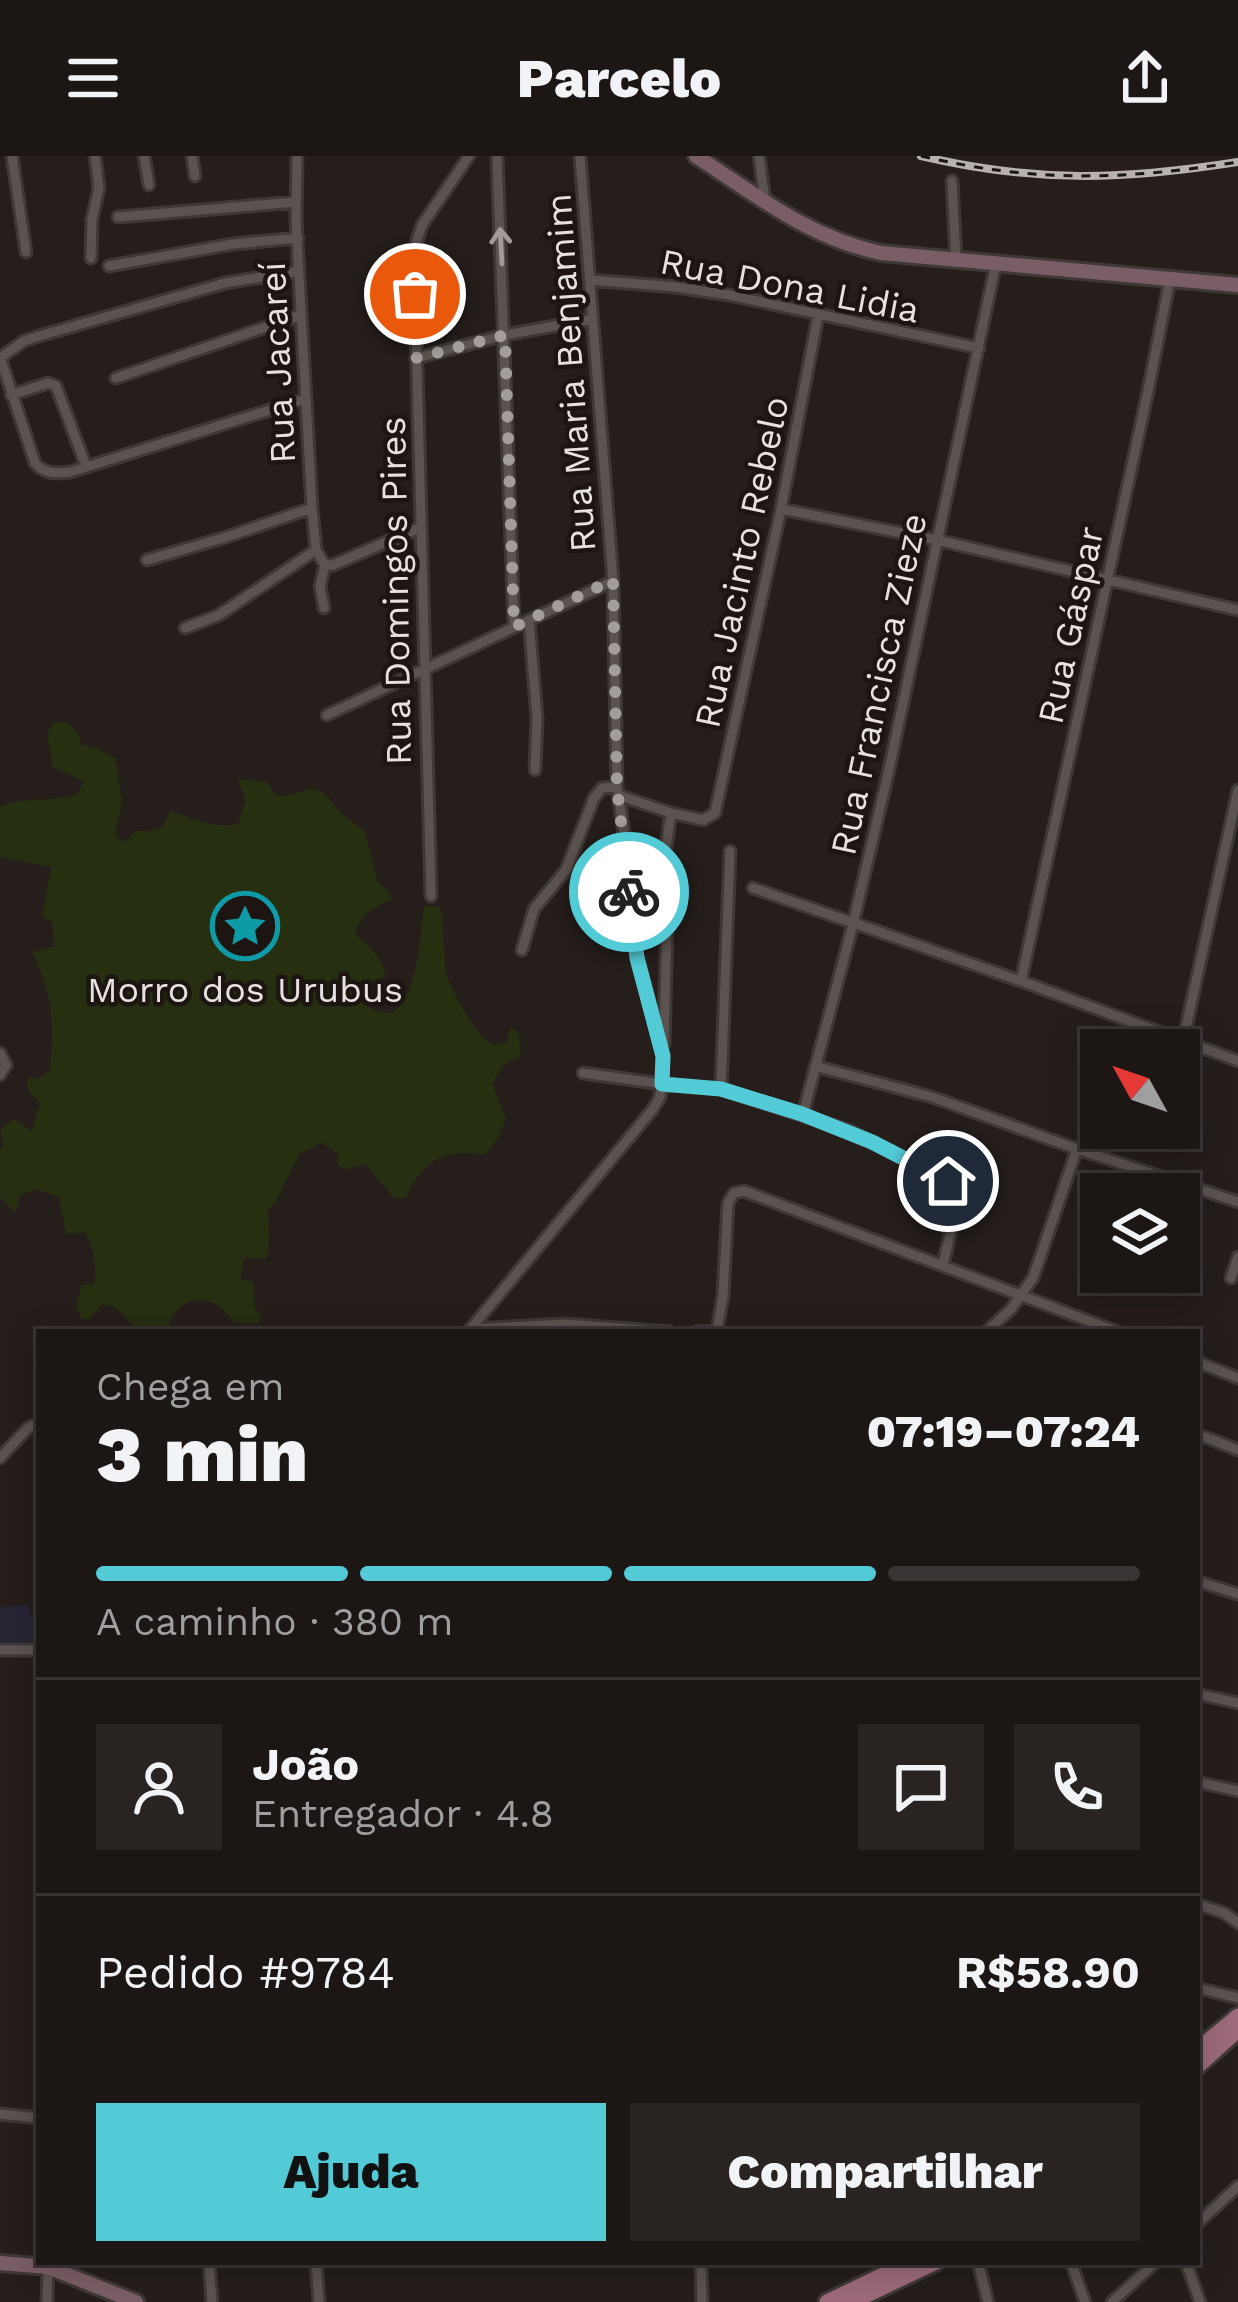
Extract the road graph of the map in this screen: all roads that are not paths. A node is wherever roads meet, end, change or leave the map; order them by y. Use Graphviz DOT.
graph roads {
  1 [pos="13,156"];
  2 [pos="95,156"];
  3 [pos="145,156"];
  4 [pos="192,156"];
  5 [pos="297,156"];
  6 [pos="469,156"];
  7 [pos="496,156"];
  8 [pos="580,156"];
  9 [pos="696,156"];
  10 [pos="759,156"];
  11 [pos="195,176"];
  12 [pos="952,181"];
  13 [pos="149,185"];
  14 [pos="765,201"];
  15 [pos="296,202"];
  16 [pos="118,217"];
  17 [pos="298,238"];
  18 [pos="26,252"];
  19 [pos="91,258"];
  20 [pos="956,260"];
  21 [pos="997,263"];
  22 [pos="110,266"];
  23 [pos="299,271"];
  24 [pos="1169,279"];
  25 [pos="590,280"];
  26 [pos="1238,285"];
  27 [pos="301,315"];
  28 [pos="818,316"];
  29 [pos="592,319"];
  30 [pos="505,335"];
  31 [pos="979,348"];
  32 [pos="0,357"];
  33 [pos="416,358"];
  34 [pos="116,378"];
  35 [pos="11,395"];
  36 [pos="305,399"];
  37 [pos="86,466"];
  38 [pos="312,508"];
  39 [pos="781,509"];
  40 [pos="421,527"];
  41 [pos="937,540"];
  42 [pos="316,550"];
  43 [pos="146,560"];
  44 [pos="325,565"];
  45 [pos="613,580"];
  46 [pos="1108,581"];
  47 [pos="324,608"];
  48 [pos="1238,610"];
  49 [pos="530,620"];
  50 [pos="514,627"];
  51 [pos="185,628"];
  52 [pos="425,668"];
  53 [pos="327,715"];
  54 [pos="536,770"];
  55 [pos="1238,790"];
  56 [pos="618,791"];
  57 [pos="670,813"];
  58 [pos="730,851"];
  59 [pos="753,888"];
  60 [pos="431,896"];
  61 [pos="854,924"];
  62 [pos="522,950"];
  63 [pos="1022,981"];
  64 [pos="1151,1029"];
  65 [pos="1186,1029"];
  66 [pos="1200,1047"];
  67 [pos="0,1053"];
  68 [pos="663,1056"];
  69 [pos="1238,1061"];
  70 [pos="815,1066"];
  71 [pos="583,1073"];
  72 [pos="0,1075"];
  73 [pos="662,1084"];
  74 [pos="721,1089"];
  75 [pos="802,1114"];
  76 [pos="1077,1149"];
  77 [pos="1238,1202"];
  78 [pos="1238,1257"];
  79 [pos="943,1265"];
  80 [pos="1231,1278"];
  81 [pos="1022,1296"];
  82 [pos="470,1329"];
  83 [pos="485,1329"];
  84 [pos="630,1329"];
  85 [pos="717,1329"];
  86 [pos="989,1329"];
  87 [pos="1110,1329"];
  88 [pos="1200,1363"];
  89 [pos="1238,1378"];
  90 [pos="36,1425"];
  91 [pos="1205,1437"];
  92 [pos="1238,1450"];
  93 [pos="0,1458"];
  94 [pos="1200,1582"];
  95 [pos="1238,1594"];
  96 [pos="0,1650"];
  97 [pos="36,1650"];
  98 [pos="1200,1695"];
  99 [pos="1238,1703"];
  100 [pos="1200,1784"];
  101 [pos="1238,1790"];
  102 [pos="1200,1905"];
  103 [pos="1238,1923"];
  104 [pos="1200,1989"];
  105 [pos="1238,1998"];
  106 [pos="1238,2016"];
  107 [pos="1238,2030"];
  108 [pos="1200,2048"];
  109 [pos="1200,2064"];
  110 [pos="0,2114"];
  111 [pos="36,2118"];
  112 [pos="1238,2186"];
  113 [pos="1200,2221"];
  114 [pos="0,2264"];
  115 [pos="209,2265"];
  116 [pos="316,2265"];
  117 [pos="701,2265"];
  118 [pos="900,2265"];
  119 [pos="930,2265"];
  120 [pos="979,2265"];
  121 [pos="1072,2265"];
  122 [pos="1153,2265"];
  123 [pos="1187,2265"];
  124 [pos="48,2267"];
  125 [pos="47,2302"];
  126 [pos="136,2302"];
  127 [pos="212,2302"];
  128 [pos="320,2302"];
  129 [pos="702,2302"];
  130 [pos="827,2302"];
  131 [pos="852,2302"];
  132 [pos="988,2302"];
  133 [pos="1085,2302"];
  134 [pos="1112,2302"];
  135 [pos="1200,2302"];
  1 -- 18 [label="street"];
  2 -- 19 [label="street"];
  3 -- 13 [label="street"];
  4 -- 11 [label="street"];
  5 -- 15 [label="street, Rua Jacareí"];
  6 -- 33 [label="street, Rua Domingos Pires"];
  30 -- 7 [label="street, one-way"];
  8 -- 25 [label="street, Rua Maria Benjamim"];
  9 -- 14 [label="main road"];
  10 -- 14 [label="street"];
  12 -- 20 [label="street"];
  14 -- 20 [label="main road"];
  15 -- 16 [label="street"];
  15 -- 17 [label="street, Rua Jacareí"];
  17 -- 22 [label="street"];
  17 -- 23 [label="street, Rua Jacareí"];
  20 -- 21 [label="main road"];
  21 -- 24 [label="main road"];
  21 -- 31 [label="street, Rua Francisca Zieze"];
  23 -- 27 [label="street, Rua Jacareí"];
  23 -- 32 [label="street"];
  24 -- 26 [label="main road"];
  24 -- 46 [label="street, Rua Gáspar"];
  25 -- 28 [label="street, Rua Dona Lidia"];
  25 -- 29 [label="street, Rua Maria Benjamim"];
  27 -- 34 [label="street"];
  27 -- 36 [label="street, Rua Jacareí"];
  28 -- 31 [label="street, Rua Dona Lidia"];
  28 -- 39 [label="street, Rua Jacinto Rebelo"];
  29 -- 30 [label="street"];
  29 -- 45 [label="street, Rua Maria Benjamim"];
  30 -- 33 [label="street"];
  30 -- 50 [label="street"];
  31 -- 41 [label="street, Rua Francisca Zieze"];
  32 -- 35 [label="street"];
  33 -- 40 [label="street, Rua Domingos Pires"];
  35 -- 37 [label="street"];
  35 -- 37 [label="street"];
  36 -- 37 [label="street"];
  36 -- 38 [label="street, Rua Jacareí"];
  38 -- 42 [label="street, Rua Jacareí"];
  38 -- 43 [label="street"];
  39 -- 41 [label="street"];
  39 -- 57 [label="street, Rua Jacinto Rebelo"];
  40 -- 44 [label="street"];
  40 -- 52 [label="street, Rua Domingos Pires"];
  41 -- 46 [label="street"];
  41 -- 61 [label="street, Rua Francisca Zieze"];
  42 -- 44 [label="street, Rua Jacareí"];
  42 -- 51 [label="street"];
  44 -- 47 [label="street"];
  45 -- 49 [label="street"];
  45 -- 56 [label="street, Rua Maria Benjamim"];
  46 -- 48 [label="street"];
  46 -- 63 [label="street, Rua Gáspar"];
  49 -- 50 [label="street"];
  49 -- 54 [label="street"];
  50 -- 52 [label="street"];
  52 -- 53 [label="street"];
  52 -- 60 [label="street, Rua Domingos Pires"];
  55 -- 65 [label="street"];
  56 -- 57 [label="street"];
  56 -- 62 [label="street"];
  56 -- 68 [label="street, Rua Maria Benjamim"];
  57 -- 68 [label="street"];
  58 -- 74 [label="street"];
  59 -- 61 [label="street"];
  61 -- 63 [label="street"];
  61 -- 70 [label="street, Rua Francisca Zieze"];
  63 -- 64 [label="street"];
  66 -- 69 [label="street"];
  67 -- 72 [label="street"];
  68 -- 73 [label="street, Rua Maria Benjamim"];
  70 -- 75 [label="street, Rua Francisca Zieze"];
  70 -- 76 [label="street"];
  71 -- 73 [label="street"];
  73 -- 74 [label="street"];
  73 -- 82 [label="street"];
  74 -- 75 [label="street"];
  75 -- 79 [label="street"];
  76 -- 77 [label="street"];
  76 -- 81 [label="street"];
  78 -- 80 [label="street"];
  79 -- 81 [label="street"];
  79 -- 85 [label="street"];
  81 -- 86 [label="street"];
  81 -- 87 [label="street"];
  83 -- 84 [label="street"];
  88 -- 89 [label="street"];
  90 -- 93 [label="street"];
  91 -- 92 [label="street"];
  94 -- 95 [label="street"];
  96 -- 97 [label="street"];
  98 -- 99 [label="street"];
  100 -- 101 [label="street"];
  102 -- 103 [label="street"];
  104 -- 105 [label="street"];
  106 -- 108 [label="main road"];
  107 -- 109 [label="main road"];
  110 -- 111 [label="street"];
  112 -- 113 [label="street"];
  114 -- 124 [label="main road"];
  115 -- 127 [label="street"];
  116 -- 128 [label="street"];
  117 -- 129 [label="street"];
  118 -- 130 [label="main road"];
  119 -- 131 [label="main road"];
  120 -- 132 [label="street"];
  121 -- 133 [label="street"];
  122 -- 134 [label="street"];
  123 -- 135 [label="street"];
  124 -- 125 [label="street"];
  124 -- 126 [label="main road"];
}
